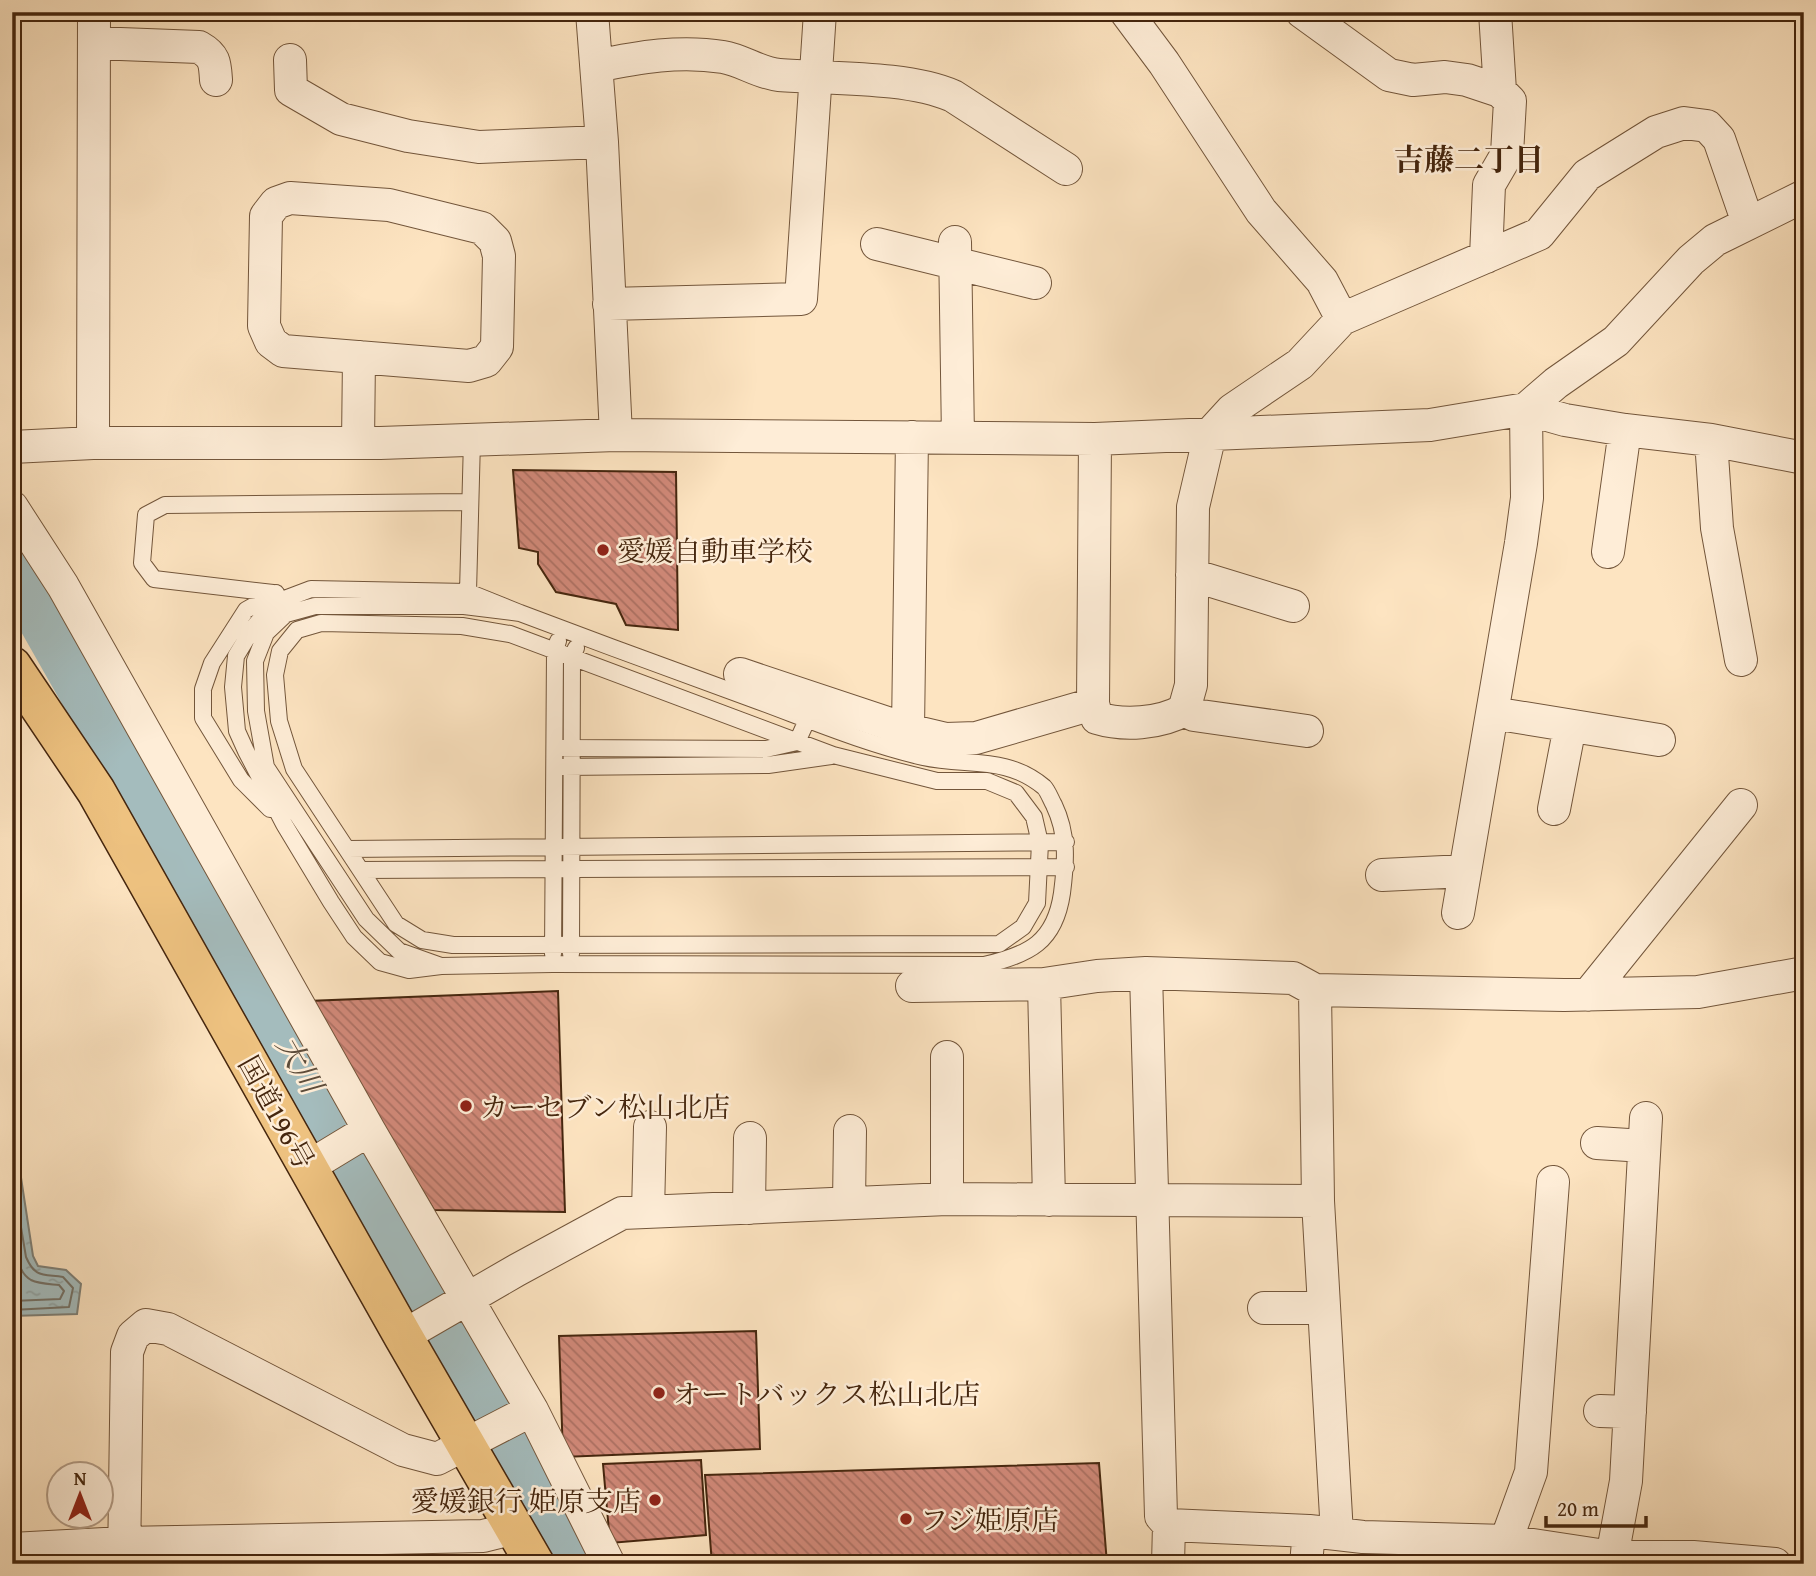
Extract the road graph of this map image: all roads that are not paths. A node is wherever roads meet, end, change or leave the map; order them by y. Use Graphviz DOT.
graph roads {
  1 [pos="592,12"];
  2 [pos="820,12"];
  3 [pos="1126,12"];
  4 [pos="1302,12"];
  5 [pos="1494,12"];
  6 [pos="94,28"];
  7 [pos="290,60"];
  8 [pos="597,66"];
  9 [pos="817,77"];
  10 [pos="216,80"];
  11 [pos="1500,91"];
  12 [pos="602,142"];
  13 [pos="1066,169"];
  14 [pos="1804,196"];
  15 [pos="1748,223"];
  16 [pos="877,244"];
  17 [pos="955,253"];
  18 [pos="1486,257"];
  19 [pos="1035,283"];
  20 [pos="609,304"];
  21 [pos="1342,319"];
  22 [pos="359,357"];
  23 [pos="1526,410"];
  24 [pos="1625,430"];
  25 [pos="1210,434"];
  26 [pos="616,435"];
  27 [pos="912,437"];
  28 [pos="958,438"];
  29 [pos="1096,439"];
  30 [pos="472,440"];
  31 [pos="1711,440"];
  32 [pos="93,443"];
  33 [pos="358,443"];
  34 [pos="12,447"];
  35 [pos="1804,458"];
  36 [pos="469,502"];
  37 [pos="12,506"];
  38 [pos="1608,552"];
  39 [pos="1192,575"];
  40 [pos="311,589"];
  41 [pos="468,592"];
  42 [pos="273,593"];
  43 [pos="1293,606"];
  44 [pos="520,613"];
  45 [pos="563,629"];
  46 [pos="581,636"];
  47 [pos="555,651"];
  48 [pos="572,657"];
  49 [pos="1741,660"];
  50 [pos="12,666"];
  51 [pos="740,674"];
  52 [pos="1093,704"];
  53 [pos="1184,710"];
  54 [pos="1493,713"];
  55 [pos="807,720"];
  56 [pos="1570,726"];
  57 [pos="908,730"];
  58 [pos="1307,731"];
  59 [pos="843,733"];
  60 [pos="1659,740"];
  61 [pos="797,742"];
  62 [pos="554,748"];
  63 [pos="572,748"];
  64 [pos="833,755"];
  65 [pos="554,768"];
  66 [pos="572,768"];
  67 [pos="1741,805"];
  68 [pos="1553,809"];
  69 [pos="284,824"];
  70 [pos="1066,842"];
  71 [pos="1040,843"];
  72 [pos="553,847"];
  73 [pos="571,847"];
  74 [pos="347,849"];
  75 [pos="1040,867"];
  76 [pos="1066,867"];
  77 [pos="361,870"];
  78 [pos="553,870"];
  79 [pos="571,870"];
  80 [pos="1465,871"];
  81 [pos="1382,875"];
  82 [pos="1458,914"];
  83 [pos="553,944"];
  84 [pos="571,944"];
  85 [pos="553,964"];
  86 [pos="571,965"];
  87 [pos="441,966"];
  88 [pos="1804,973"];
  89 [pos="1146,974"];
  90 [pos="1045,984"];
  91 [pos="912,986"];
  92 [pos="1315,990"];
  93 [pos="1588,995"];
  94 [pos="947,1057"];
  95 [pos="650,1126"];
  96 [pos="850,1131"];
  97 [pos="365,1133"];
  98 [pos="750,1138"];
  99 [pos="1597,1143"];
  100 [pos="318,1161"];
  101 [pos="1553,1182"];
  102 [pos="947,1199"];
  103 [pos="1049,1200"];
  104 [pos="1151,1200"];
  105 [pos="1318,1201"];
  106 [pos="849,1203"];
  107 [pos="749,1208"];
  108 [pos="648,1212"];
  109 [pos="462,1301"];
  110 [pos="1264,1308"];
  111 [pos="1324,1308"];
  112 [pos="414,1330"];
  113 [pos="527,1413"];
  114 [pos="477,1440"];
  115 [pos="1168,1525"];
  116 [pos="515,1528"];
  117 [pos="1323,1532"];
  118 [pos="1506,1541"];
  119 [pos="12,1549"];
  120 [pos="123,1554"];
  121 [pos="1612,1557"];
  122 [pos="535,1564"];
  123 [pos="609,1564"];
  124 [pos="1168,1564"];
  125 [pos="1306,1564"];
  126 [pos="1775,1564"];
  1 -- 8 [label="street"];
  2 -- 9 [label="street"];
  3 -- 21 [label="street"];
  4 -- 11 [label="street"];
  5 -- 11 [label="street"];
  6 -- 10 [label="street"];
  6 -- 32 [label="street"];
  7 -- 12 [label="street"];
  8 -- 9 [label="street"];
  8 -- 12 [label="street"];
  9 -- 13 [label="street"];
  9 -- 20 [label="street"];
  11 -- 18 [label="street"];
  12 -- 20 [label="street"];
  14 -- 15 [label="street"];
  15 -- 18 [label="street"];
  15 -- 23 [label="street"];
  16 -- 17 [label="street"];
  17 -- 19 [label="street"];
  17 -- 28 [label="street"];
  18 -- 21 [label="street"];
  20 -- 26 [label="street"];
  21 -- 25 [label="street"];
  22 -- 22 [label="street"];
  22 -- 33 [label="street"];
  23 -- 24 [label="street"];
  23 -- 25 [label="street"];
  23 -- 54 [label="street"];
  24 -- 31 [label="street"];
  24 -- 38 [label="street"];
  25 -- 29 [label="street"];
  25 -- 39 [label="street"];
  26 -- 27 [label="street"];
  26 -- 30 [label="street"];
  27 -- 28 [label="street"];
  27 -- 57 [label="street"];
  28 -- 29 [label="street"];
  29 -- 52 [label="street"];
  30 -- 33 [label="street"];
  30 -- 36 [label="lane"];
  31 -- 35 [label="street"];
  31 -- 49 [label="street"];
  32 -- 33 [label="street"];
  32 -- 34 [label="street"];
  36 -- 41 [label="lane"];
  36 -- 42 [label="lane"];
  37 -- 97 [label="street"];
  39 -- 43 [label="street"];
  39 -- 53 [label="street"];
  40 -- 41 [label="lane"];
  40 -- 42 [label="lane"];
  40 -- 69 [label="lane"];
  41 -- 44 [label="lane"];
  42 -- 69 [label="lane"];
  44 -- 45 [label="lane"];
  44 -- 87 [label="lane"];
  45 -- 46 [label="lane"];
  45 -- 47 [label="lane"];
  46 -- 48 [label="lane"];
  46 -- 55 [label="lane"];
  47 -- 48 [label="lane"];
  47 -- 62 [label="lane"];
  47 -- 74 [label="lane"];
  48 -- 61 [label="lane"];
  48 -- 63 [label="lane"];
  50 -- 100 [label="highway, 国道196号"];
  51 -- 57 [label="street"];
  52 -- 53 [label="street"];
  52 -- 57 [label="street"];
  53 -- 58 [label="street"];
  54 -- 56 [label="street"];
  54 -- 80 [label="street"];
  55 -- 59 [label="lane"];
  55 -- 61 [label="lane"];
  56 -- 60 [label="street"];
  56 -- 68 [label="street"];
  59 -- 64 [label="lane"];
  59 -- 70 [label="lane"];
  61 -- 63 [label="lane"];
  61 -- 64 [label="lane"];
  62 -- 63 [label="lane"];
  62 -- 65 [label="lane"];
  63 -- 66 [label="lane"];
  64 -- 66 [label="lane"];
  64 -- 71 [label="lane"];
  65 -- 66 [label="lane"];
  65 -- 72 [label="lane"];
  66 -- 73 [label="lane"];
  67 -- 93 [label="street"];
  69 -- 87 [label="lane"];
  70 -- 71 [label="lane"];
  70 -- 76 [label="lane"];
  71 -- 73 [label="lane"];
  71 -- 75 [label="lane"];
  72 -- 73 [label="lane"];
  72 -- 74 [label="lane"];
  72 -- 78 [label="lane"];
  73 -- 79 [label="lane"];
  74 -- 77 [label="lane"];
  75 -- 76 [label="lane"];
  75 -- 79 [label="lane"];
  75 -- 84 [label="lane"];
  76 -- 86 [label="lane"];
  77 -- 78 [label="lane"];
  77 -- 83 [label="lane"];
  78 -- 79 [label="lane"];
  78 -- 83 [label="lane"];
  79 -- 84 [label="lane"];
  80 -- 81 [label="street"];
  80 -- 82 [label="street"];
  83 -- 84 [label="lane"];
  83 -- 85 [label="lane"];
  84 -- 86 [label="lane"];
  85 -- 86 [label="lane"];
  85 -- 87 [label="lane"];
  88 -- 93 [label="street"];
  89 -- 90 [label="street"];
  89 -- 92 [label="street"];
  89 -- 104 [label="street"];
  90 -- 91 [label="street"];
  90 -- 103 [label="street"];
  92 -- 93 [label="street"];
  92 -- 105 [label="street"];
  94 -- 102 [label="street"];
  95 -- 108 [label="street"];
  96 -- 106 [label="street"];
  97 -- 100 [label="street"];
  97 -- 109 [label="street"];
  98 -- 107 [label="street"];
  99 -- 121 [label="street"];
  100 -- 112 [label="highway, 国道196号"];
  101 -- 118 [label="street"];
  102 -- 103 [label="street"];
  102 -- 106 [label="street"];
  103 -- 104 [label="street"];
  104 -- 105 [label="street"];
  104 -- 115 [label="street"];
  105 -- 111 [label="street"];
  106 -- 107 [label="street"];
  107 -- 108 [label="street"];
  108 -- 109 [label="street"];
  109 -- 112 [label="street"];
  109 -- 113 [label="street"];
  110 -- 111 [label="street"];
  111 -- 117 [label="street"];
  112 -- 114 [label="highway, 国道196号"];
  113 -- 114 [label="street"];
  113 -- 123 [label="street"];
  114 -- 116 [label="highway, 国道196号"];
  114 -- 120 [label="street"];
  115 -- 117 [label="street"];
  115 -- 124 [label="street"];
  116 -- 120 [label="street"];
  116 -- 122 [label="highway, 国道196号"];
  117 -- 118 [label="street"];
  117 -- 125 [label="street"];
  118 -- 121 [label="street"];
  119 -- 120 [label="street"];
  121 -- 126 [label="street"];
}
